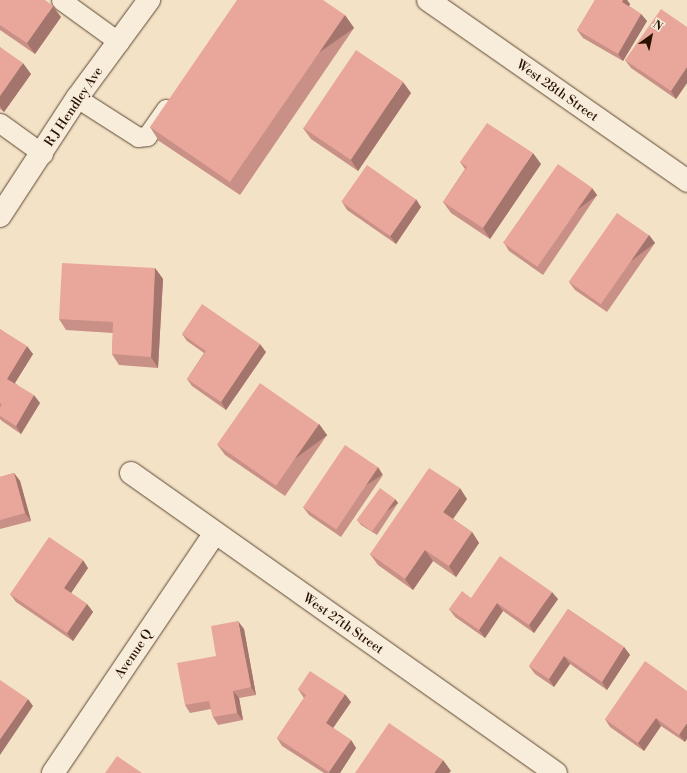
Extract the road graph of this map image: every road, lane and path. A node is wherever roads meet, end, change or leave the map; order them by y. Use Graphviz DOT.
graph roads {
  1 [pos="61,0"];
  2 [pos="149,0"];
  3 [pos="428,0"];
  4 [pos="119,42"];
  5 [pos="178,92"];
  6 [pos="77,98"];
  7 [pos="0,123"];
  8 [pos="43,154"];
  9 [pos="687,181"];
  10 [pos="0,216"];
  11 [pos="131,473"];
  12 [pos="214,534"];
  13 [pos="53,773"];
  14 [pos="556,773"];
  1 -- 4 [label="lane"];
  2 -- 4 [label="street, R J Hendley Ave"];
  3 -- 9 [label="street, West 28th Street"];
  4 -- 6 [label="street, R J Hendley Ave"];
  5 -- 6 [label="lane"];
  6 -- 8 [label="street, R J Hendley Ave"];
  7 -- 8 [label="lane"];
  8 -- 10 [label="street, R J Hendley Ave"];
  11 -- 12 [label="street, West 27th Street"];
  12 -- 13 [label="street, Avenue Q"];
  12 -- 14 [label="street, West 27th Street"];
}
